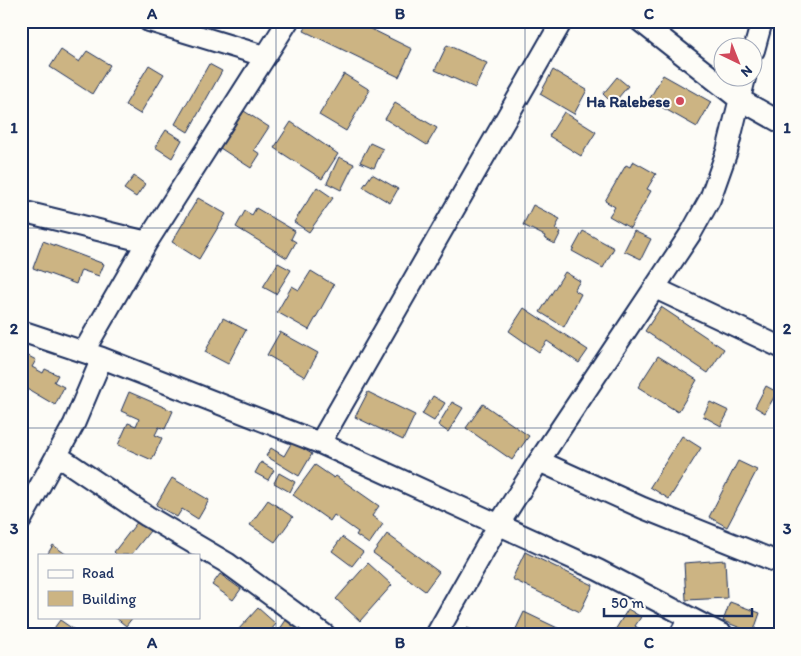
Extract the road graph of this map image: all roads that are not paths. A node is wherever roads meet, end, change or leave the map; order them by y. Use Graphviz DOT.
graph roads {
  1 [pos="149,21"];
  2 [pos="288,21"];
  3 [pos="562,21"];
  4 [pos="640,21"];
  5 [pos="762,21"];
  6 [pos="757,38"];
  7 [pos="264,56"];
  8 [pos="742,88"];
  9 [pos="739,99"];
  10 [pos="780,122"];
  11 [pos="21,211"];
  12 [pos="147,242"];
  13 [pos="655,288"];
  14 [pos="21,331"];
  15 [pos="780,347"];
  16 [pos="93,355"];
  17 [pos="320,442"];
  18 [pos="58,456"];
  19 [pos="539,460"];
  20 [pos="21,520"];
  21 [pos="498,524"];
  22 [pos="780,563"];
  23 [pos="684,626"];
  24 [pos="325,635"];
  25 [pos="436,635"];
  26 [pos="722,635"];
  1 -- 7 [label="street"];
  2 -- 7 [label="street"];
  3 -- 17 [label="street"];
  4 -- 9 [label="street"];
  5 -- 6 [label="street"];
  7 -- 12 [label="street"];
  8 -- 9 [label="street"];
  9 -- 10 [label="street"];
  9 -- 13 [label="street"];
  11 -- 12 [label="street"];
  12 -- 16 [label="street"];
  13 -- 15 [label="street"];
  13 -- 19 [label="street"];
  14 -- 16 [label="street"];
  16 -- 17 [label="street"];
  16 -- 18 [label="street"];
  17 -- 21 [label="street"];
  18 -- 20 [label="street"];
  18 -- 24 [label="street"];
  19 -- 21 [label="street"];
  19 -- 22 [label="street"];
  21 -- 23 [label="street"];
  21 -- 25 [label="street"];
  23 -- 26 [label="street"];
}
